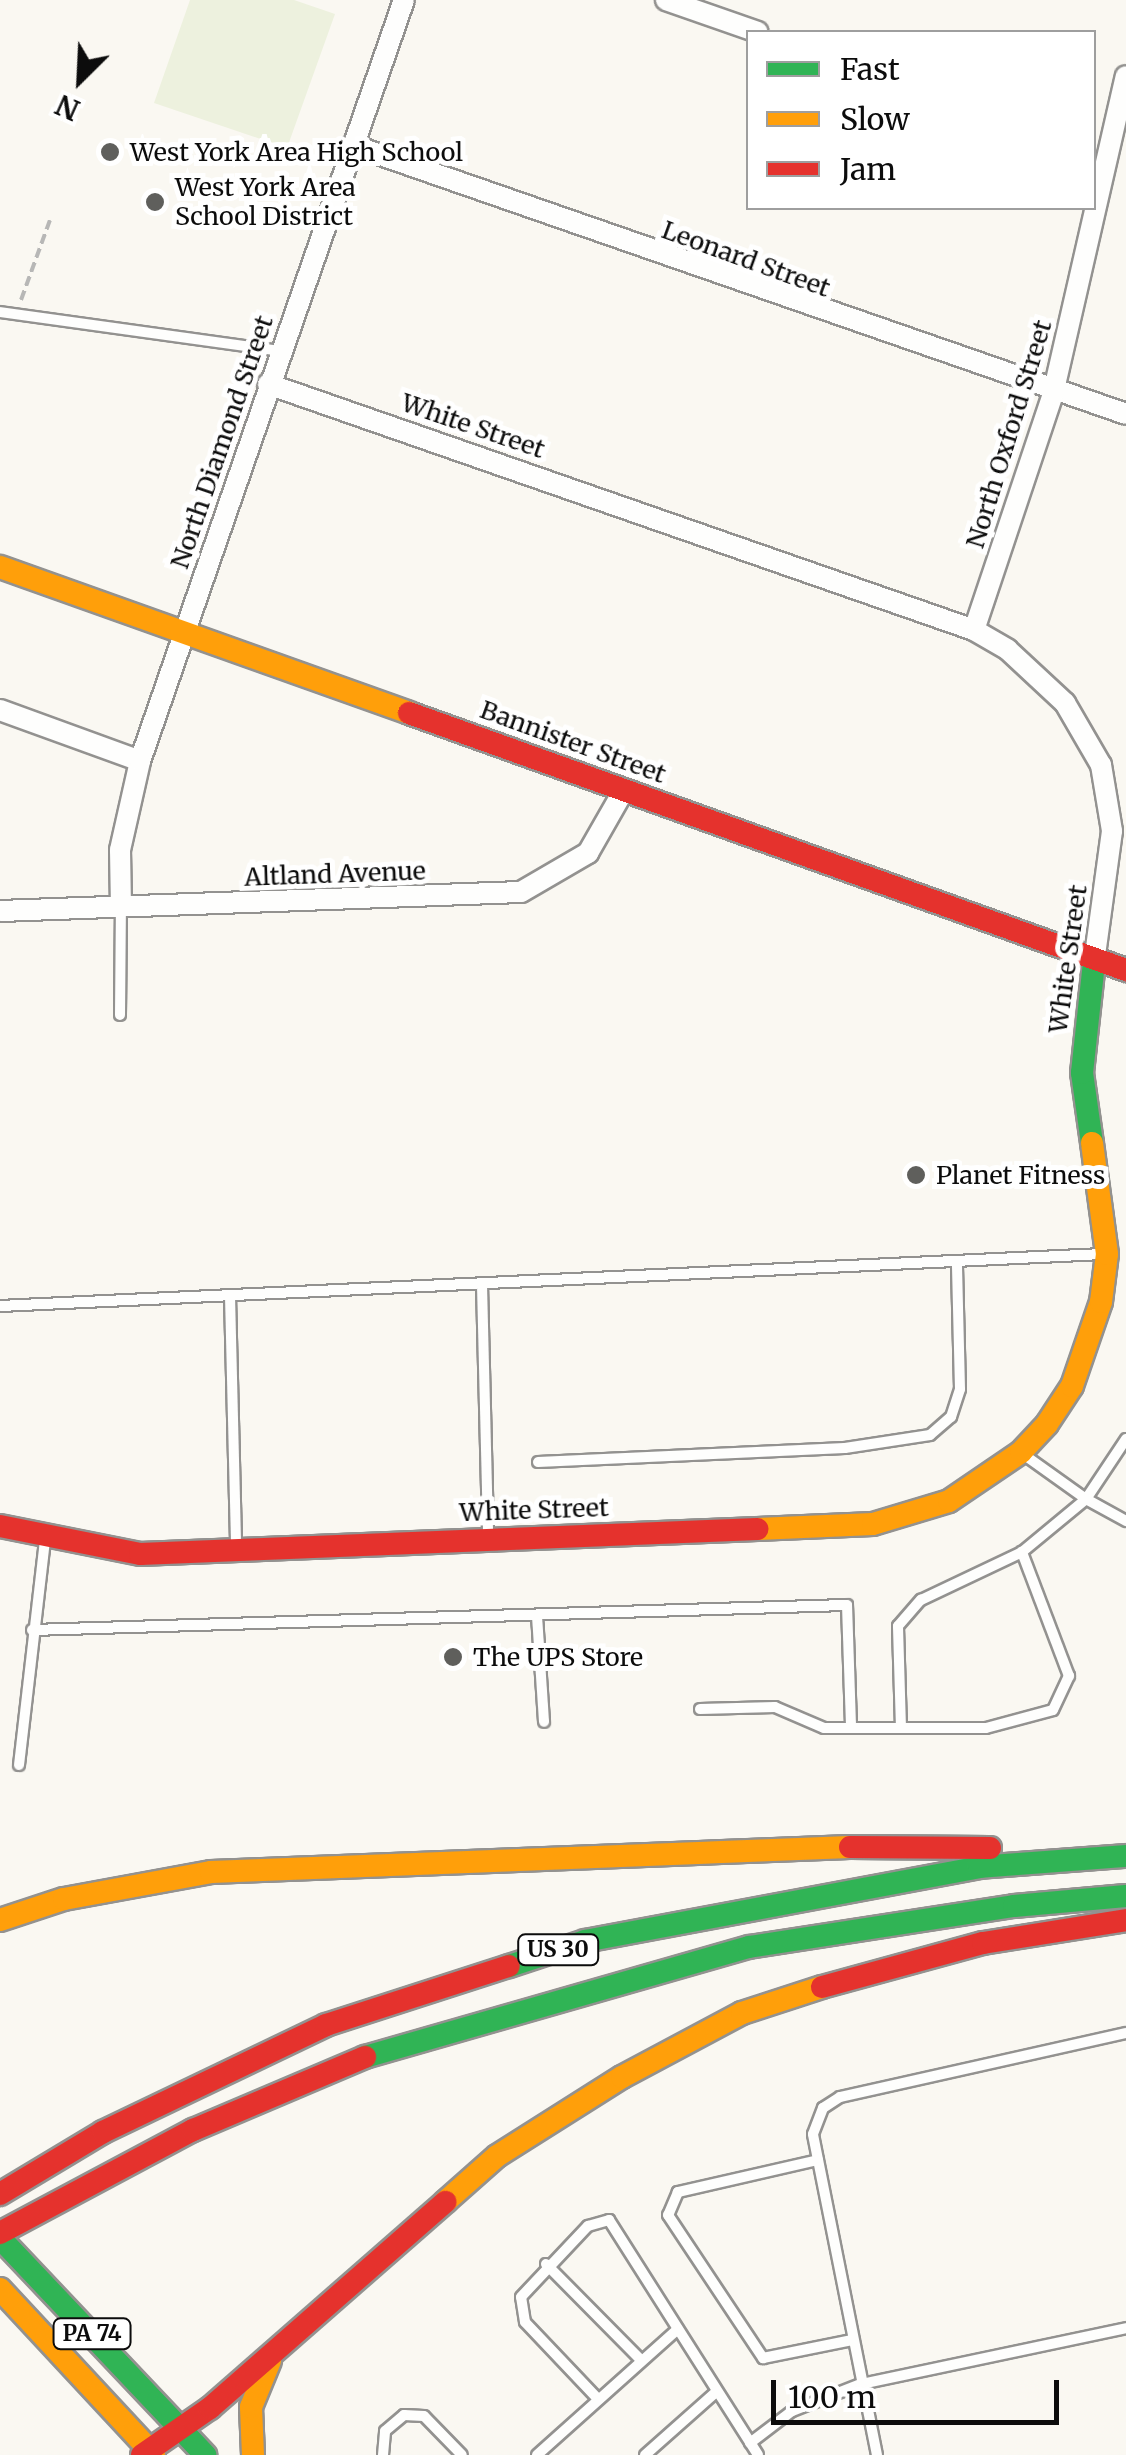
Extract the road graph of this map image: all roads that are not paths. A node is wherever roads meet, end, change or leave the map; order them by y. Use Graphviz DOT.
graph roads {
  1 [pos="404,0"];
  2 [pos="666,0"];
  3 [pos="752,30"];
  4 [pos="1126,76"];
  5 [pos="1111,130"];
  6 [pos="352,145"];
  7 [pos="1096,198"];
  8 [pos="1093,210"];
  9 [pos="0,312"];
  10 [pos="280,351"];
  11 [pos="268,384"];
  12 [pos="1053,394"];
  13 [pos="1126,414"];
  14 [pos="0,567"];
  15 [pos="184,630"];
  16 [pos="974,630"];
  17 [pos="0,710"];
  18 [pos="140,761"];
  19 [pos="624,790"];
  20 [pos="121,907"];
  21 [pos="0,911"];
  22 [pos="1094,962"];
  23 [pos="1126,970"];
  24 [pos="120,1015"];
  25 [pos="1107,1254"];
  26 [pos="957,1264"];
  27 [pos="482,1285"];
  28 [pos="230,1296"];
  29 [pos="0,1306"];
  30 [pos="1126,1439"];
  31 [pos="1021,1452"];
  32 [pos="538,1462"];
  33 [pos="1086,1500"];
  34 [pos="1126,1520"];
  35 [pos="0,1526"];
  36 [pos="45,1539"];
  37 [pos="488,1539"];
  38 [pos="236,1549"];
  39 [pos="1022,1552"];
  40 [pos="537,1616"];
  41 [pos="32,1630"];
  42 [pos="700,1709"];
  43 [pos="544,1722"];
  44 [pos="851,1728"];
  45 [pos="901,1728"];
  46 [pos="19,1765"];
  47 [pos="1126,1853"];
  48 [pos="1126,1896"];
  49 [pos="0,1920"];
  50 [pos="1126,1920"];
  51 [pos="1126,2034"];
  52 [pos="818,2160"];
  53 [pos="0,2194"];
  54 [pos="0,2236"];
  55 [pos="546,2264"];
  56 [pos="0,2289"];
  57 [pos="678,2328"];
  58 [pos="1126,2328"];
  59 [pos="852,2340"];
  60 [pos="274,2352"];
  61 [pos="641,2360"];
  62 [pos="861,2384"];
  63 [pos="716,2392"];
  64 [pos="598,2399"];
  65 [pos="182,2430"];
  66 [pos="750,2443"];
  67 [pos="149,2454"];
  68 [pos="205,2455"];
  69 [pos="253,2455"];
  70 [pos="383,2455"];
  71 [pos="462,2455"];
  72 [pos="537,2455"];
  73 [pos="646,2455"];
  74 [pos="758,2455"];
  75 [pos="877,2455"];
  1 -- 6 [label="street, North Diamond Street"];
  2 -- 3 [label="street"];
  4 -- 5 [label="street, North Oxford Street"];
  5 -- 7 [label="street, North Oxford Street"];
  6 -- 10 [label="street, North Diamond Street"];
  6 -- 12 [label="street, Leonard Street"];
  8 -- 12 [label="street, North Oxford Street"];
  9 -- 10 [label="lane"];
  10 -- 11 [label="street, North Diamond Street"];
  11 -- 15 [label="street, North Diamond Street"];
  11 -- 16 [label="street, White Street"];
  12 -- 13 [label="street, Leonard Street"];
  12 -- 16 [label="street, North Oxford Street"];
  14 -- 15 [label="main road, Bannister Street"];
  15 -- 18 [label="street, North Diamond Street"];
  15 -- 19 [label="main road, Bannister Street"];
  16 -- 22 [label="street, White Street"];
  17 -- 18 [label="street"];
  18 -- 20 [label="street, North Diamond Street"];
  19 -- 20 [label="street, Altland Avenue"];
  19 -- 22 [label="main road, Bannister Street"];
  20 -- 21 [label="street, Altland Avenue"];
  20 -- 24 [label="lane"];
  22 -- 23 [label="main road, Bannister Street"];
  22 -- 25 [label="main road, White Street"];
  25 -- 26 [label="lane"];
  25 -- 31 [label="main road, White Street"];
  26 -- 27 [label="lane"];
  26 -- 32 [label="lane"];
  27 -- 28 [label="lane"];
  27 -- 37 [label="lane"];
  28 -- 29 [label="lane"];
  28 -- 38 [label="lane"];
  30 -- 33 [label="lane"];
  31 -- 33 [label="lane"];
  31 -- 37 [label="main road, White Street"];
  33 -- 34 [label="lane"];
  33 -- 39 [label="lane"];
  35 -- 36 [label="main road, White Street"];
  36 -- 38 [label="main road, White Street"];
  36 -- 41 [label="lane"];
  37 -- 38 [label="main road, White Street"];
  39 -- 45 [label="lane"];
  39 -- 45 [label="lane"];
  40 -- 41 [label="lane"];
  40 -- 43 [label="lane"];
  40 -- 44 [label="lane"];
  41 -- 46 [label="lane"];
  42 -- 44 [label="lane"];
  44 -- 45 [label="lane"];
  47 -- 49 [label="main road"];
  47 -- 53 [label="main road, US 30 / US 30"];
  48 -- 54 [label="main road, US 30 / US 30"];
  50 -- 60 [label="main road"];
  51 -- 52 [label="lane"];
  52 -- 59 [label="lane"];
  52 -- 59 [label="lane"];
  54 -- 65 [label="main road, PA 74"];
  55 -- 57 [label="lane"];
  55 -- 61 [label="lane"];
  55 -- 64 [label="lane"];
  56 -- 67 [label="main road, PA 74"];
  57 -- 61 [label="lane"];
  57 -- 63 [label="lane"];
  58 -- 62 [label="lane"];
  59 -- 62 [label="lane"];
  60 -- 65 [label="main road"];
  60 -- 69 [label="main road"];
  61 -- 64 [label="lane"];
  62 -- 66 [label="lane"];
  62 -- 75 [label="lane"];
  63 -- 66 [label="lane"];
  63 -- 73 [label="lane"];
  64 -- 72 [label="lane"];
  65 -- 67 [label="main road"];
  65 -- 68 [label="main road, PA 74"];
  66 -- 74 [label="lane"];
  70 -- 71 [label="lane"];
}
